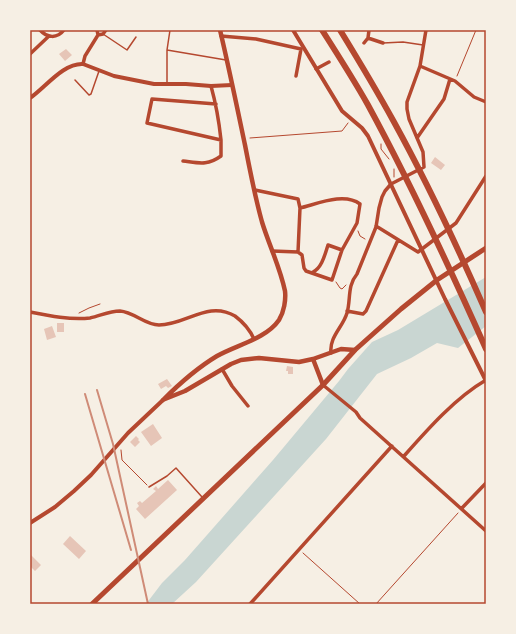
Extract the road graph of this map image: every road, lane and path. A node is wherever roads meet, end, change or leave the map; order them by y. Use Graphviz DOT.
graph roads {
  1 [pos="40,30"];
  2 [pos="64,30"];
  3 [pos="97,30"];
  4 [pos="106,30"];
  5 [pos="170,30"];
  6 [pos="214,30"];
  7 [pos="293,30"];
  8 [pos="322,30"];
  9 [pos="340,30"];
  10 [pos="369,30"];
  11 [pos="426,30"];
  12 [pos="476,30"];
  13 [pos="221,32"];
  14 [pos="103,34"];
  15 [pos="98,35"];
  16 [pos="49,36"];
  17 [pos="136,37"];
  18 [pos="368,38"];
  19 [pos="364,43"];
  20 [pos="383,43"];
  21 [pos="424,45"];
  22 [pos="167,50"];
  23 [pos="303,50"];
  24 [pos="30,54"];
  25 [pos="226,60"];
  26 [pos="329,62"];
  27 [pos="83,64"];
  28 [pos="420,66"];
  29 [pos="316,69"];
  30 [pos="99,71"];
  31 [pos="296,76"];
  32 [pos="450,79"];
  33 [pos="75,80"];
  34 [pos="455,81"];
  35 [pos="166,85"];
  36 [pos="232,85"];
  37 [pos="211,86"];
  38 [pos="30,98"];
  39 [pos="486,102"];
  40 [pos="216,104"];
  41 [pos="351,120"];
  42 [pos="417,138"];
  43 [pos="244,139"];
  44 [pos="221,140"];
  45 [pos="183,161"];
  46 [pos="486,176"];
  47 [pos="391,184"];
  48 [pos="254,190"];
  49 [pos="300,208"];
  50 [pos="357,223"];
  51 [pos="376,226"];
  52 [pos="398,240"];
  53 [pos="371,241"];
  54 [pos="486,248"];
  55 [pos="422,249"];
  56 [pos="342,250"];
  57 [pos="272,251"];
  58 [pos="298,252"];
  59 [pos="313,272"];
  60 [pos="437,280"];
  61 [pos="334,282"];
  62 [pos="351,284"];
  63 [pos="100,304"];
  64 [pos="347,311"];
  65 [pos="30,312"];
  66 [pos="486,312"];
  67 [pos="67,318"];
  68 [pos="254,339"];
  69 [pos="486,349"];
  70 [pos="355,350"];
  71 [pos="331,353"];
  72 [pos="313,359"];
  73 [pos="222,370"];
  74 [pos="486,380"];
  75 [pos="325,386"];
  76 [pos="163,400"];
  77 [pos="248,406"];
  78 [pos="392,446"];
  79 [pos="120,448"];
  80 [pos="404,456"];
  81 [pos="486,484"];
  82 [pos="149,487"];
  83 [pos="204,498"];
  84 [pos="462,508"];
  85 [pos="30,523"];
  86 [pos="486,531"];
  87 [pos="300,550"];
  88 [pos="92,604"];
  89 [pos="250,604"];
  90 [pos="360,604"];
  91 [pos="376,604"];
  1 -- 16 [label="street"];
  2 -- 16 [label="street"];
  3 -- 15 [label="street"];
  4 -- 14 [label="street"];
  5 -- 22 [label="lane"];
  6 -- 13 [label="lane"];
  7 -- 23 [label="street"];
  8 -- 69 [label="highway"];
  9 -- 66 [label="highway"];
  10 -- 18 [label="street"];
  11 -- 21 [label="street"];
  12 -- 34 [label="path"];
  13 -- 23 [label="street"];
  13 -- 25 [label="main road"];
  14 -- 15 [label="street"];
  14 -- 17 [label="lane"];
  15 -- 27 [label="street"];
  16 -- 24 [label="street"];
  18 -- 19 [label="street"];
  18 -- 20 [label="street"];
  20 -- 21 [label="lane"];
  21 -- 28 [label="street"];
  22 -- 25 [label="lane"];
  22 -- 35 [label="lane"];
  23 -- 29 [label="street"];
  23 -- 31 [label="street"];
  25 -- 36 [label="main road"];
  26 -- 29 [label="street"];
  27 -- 30 [label="street"];
  27 -- 38 [label="street"];
  28 -- 32 [label="street"];
  28 -- 42 [label="street"];
  29 -- 41 [label="street"];
  30 -- 33 [label="lane"];
  30 -- 35 [label="street"];
  32 -- 34 [label="street"];
  32 -- 42 [label="street"];
  34 -- 39 [label="street"];
  35 -- 37 [label="street"];
  36 -- 37 [label="street"];
  36 -- 43 [label="main road"];
  37 -- 40 [label="street"];
  40 -- 44 [label="street"];
  40 -- 44 [label="street"];
  41 -- 43 [label="path"];
  41 -- 47 [label="street"];
  42 -- 47 [label="street"];
  43 -- 48 [label="main road"];
  44 -- 45 [label="street"];
  46 -- 55 [label="street"];
  47 -- 51 [label="street"];
  47 -- 55 [label="street"];
  48 -- 49 [label="street"];
  48 -- 57 [label="main road"];
  49 -- 50 [label="street"];
  49 -- 58 [label="street"];
  50 -- 53 [label="path"];
  50 -- 56 [label="street"];
  51 -- 52 [label="street"];
  51 -- 53 [label="street"];
  52 -- 55 [label="street"];
  52 -- 64 [label="street"];
  53 -- 62 [label="street"];
  54 -- 60 [label="main road"];
  55 -- 60 [label="street"];
  56 -- 59 [label="street"];
  56 -- 59 [label="street"];
  57 -- 58 [label="street"];
  57 -- 68 [label="main road"];
  58 -- 59 [label="street"];
  60 -- 70 [label="main road"];
  60 -- 74 [label="street"];
  61 -- 62 [label="path"];
  62 -- 64 [label="street"];
  63 -- 67 [label="path"];
  64 -- 71 [label="street"];
  65 -- 67 [label="street"];
  67 -- 68 [label="street"];
  68 -- 76 [label="main road"];
  70 -- 71 [label="main road"];
  70 -- 75 [label="main road"];
  71 -- 72 [label="main road"];
  72 -- 73 [label="main road"];
  72 -- 75 [label="main road"];
  73 -- 76 [label="main road"];
  73 -- 77 [label="street"];
  74 -- 80 [label="street"];
  75 -- 78 [label="street"];
  75 -- 83 [label="main road"];
  76 -- 85 [label="street"];
  78 -- 80 [label="street"];
  78 -- 87 [label="street"];
  79 -- 82 [label="path"];
  80 -- 84 [label="street"];
  81 -- 84 [label="street"];
  82 -- 83 [label="lane"];
  83 -- 88 [label="main road"];
  84 -- 86 [label="street"];
  84 -- 91 [label="path"];
  87 -- 89 [label="street"];
  87 -- 90 [label="path"];
}
